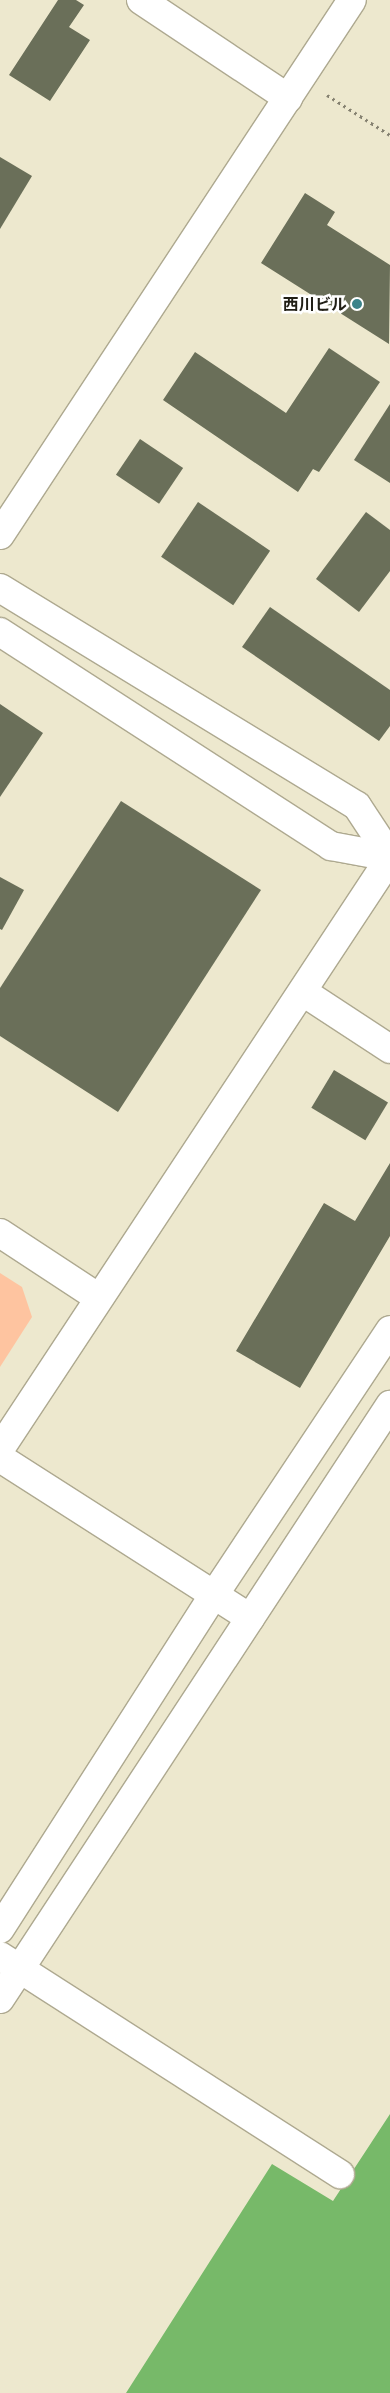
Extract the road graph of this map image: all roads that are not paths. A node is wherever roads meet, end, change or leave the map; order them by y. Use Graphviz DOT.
graph roads {
  1 [pos="140,0"];
  2 [pos="352,0"];
  3 [pos="288,98"];
  4 [pos="0,535"];
  5 [pos="0,588"];
  6 [pos="0,632"];
  7 [pos="390,857"];
  8 [pos="303,992"];
  9 [pos="390,1049"];
  10 [pos="0,1233"];
  11 [pos="99,1298"];
  12 [pos="390,1330"];
  13 [pos="390,1405"];
  14 [pos="0,1449"];
  15 [pos="0,1458"];
  16 [pos="214,1595"];
  17 [pos="250,1618"];
  18 [pos="0,1929"];
  19 [pos="10,1963"];
  20 [pos="0,1999"];
  21 [pos="340,2174"];
  1 -- 3 [label="street"];
  2 -- 3 [label="street"];
  3 -- 4 [label="street"];
  5 -- 7 [label="street"];
  6 -- 7 [label="street"];
  7 -- 8 [label="street"];
  8 -- 9 [label="street"];
  8 -- 11 [label="street"];
  10 -- 11 [label="street"];
  11 -- 14 [label="street"];
  12 -- 16 [label="street"];
  13 -- 17 [label="street"];
  15 -- 16 [label="street"];
  16 -- 17 [label="street"];
  16 -- 18 [label="street"];
  17 -- 19 [label="street"];
  19 -- 20 [label="street"];
  19 -- 21 [label="street"];
}
